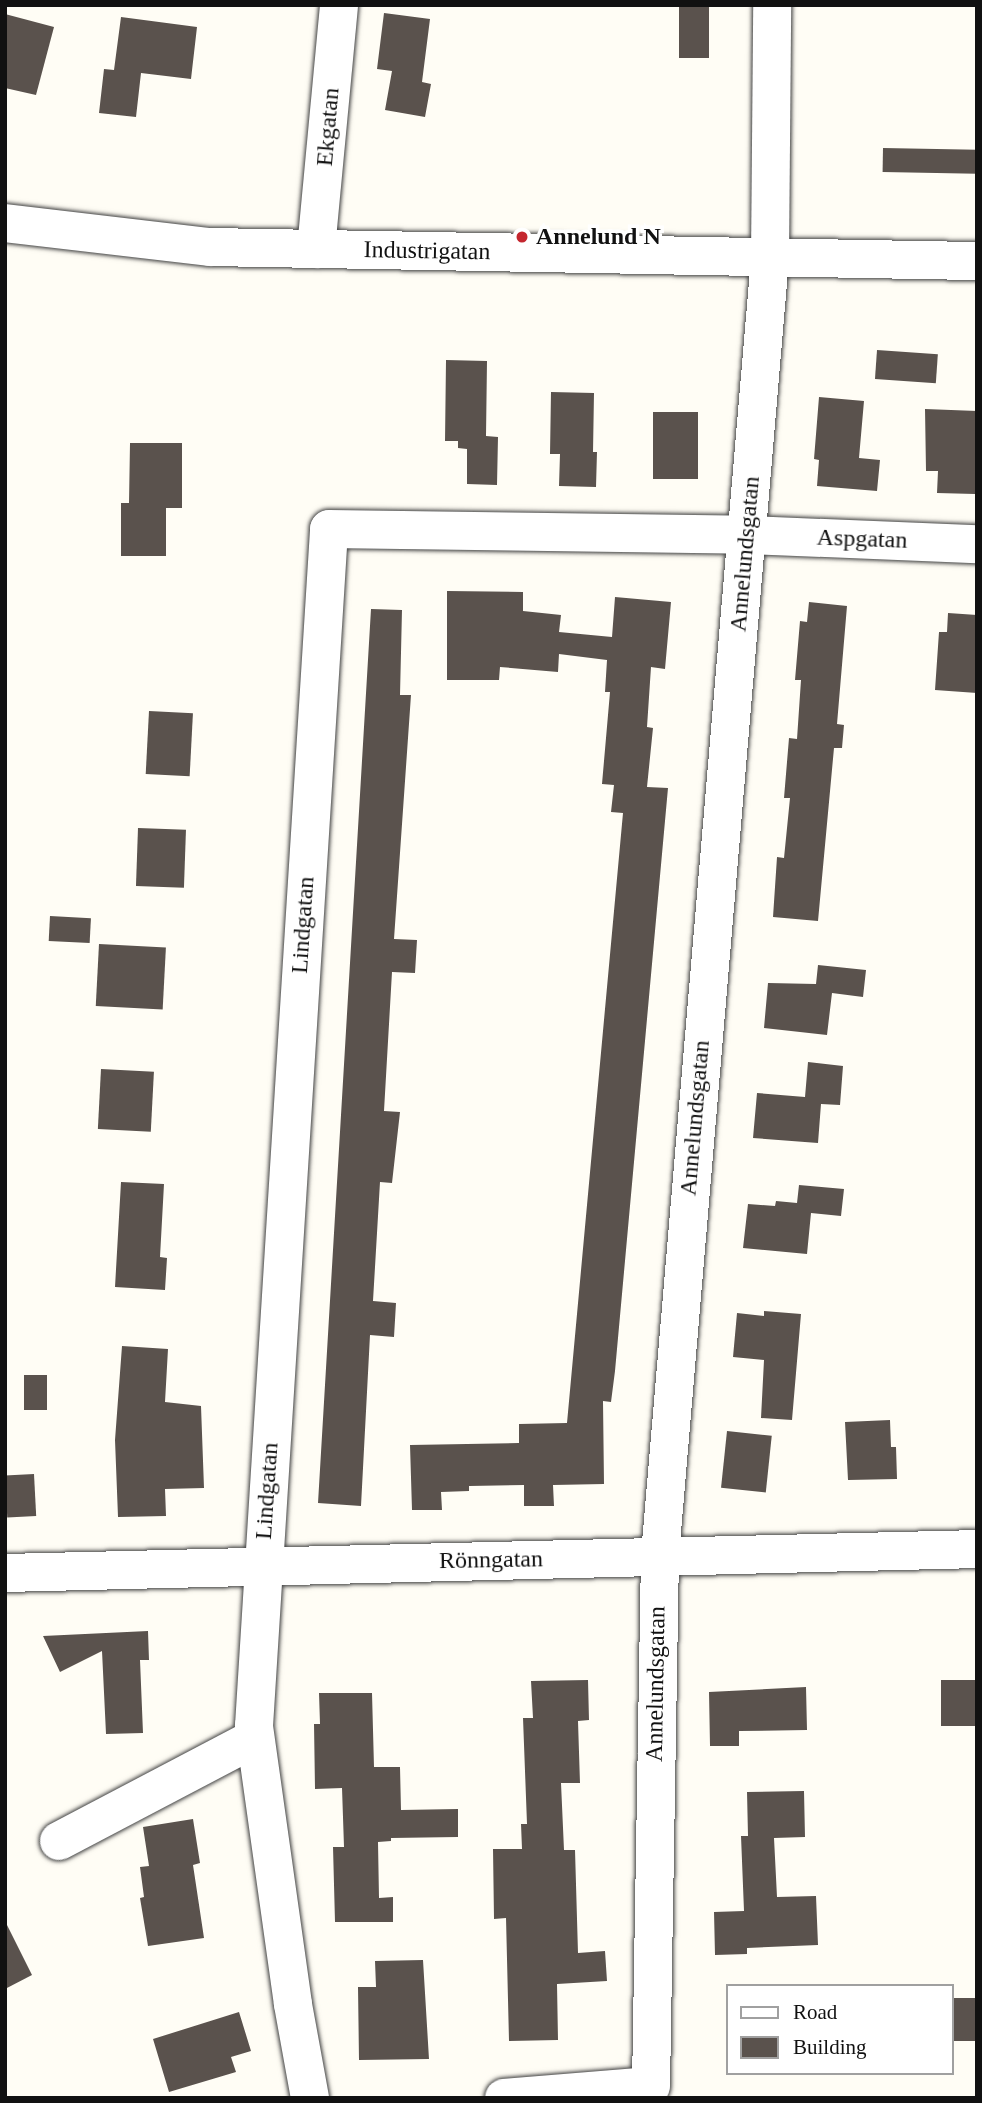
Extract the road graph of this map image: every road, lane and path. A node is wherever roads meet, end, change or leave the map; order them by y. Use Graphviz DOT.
graph roads {
  1 [pos="339,5"];
  2 [pos="772,5"];
  3 [pos="5,223"];
  4 [pos="316,249"];
  5 [pos="770,258"];
  6 [pos="977,261"];
  7 [pos="748,535"];
  8 [pos="977,544"];
  9 [pos="977,1549"];
  10 [pos="660,1555"];
  11 [pos="263,1565"];
  12 [pos="5,1573"];
  13 [pos="256,1738"];
  14 [pos="59,1841"];
  15 [pos="310,2098"];
  16 [pos="504,2098"];
  1 -- 4 [label="street, Ekgatan"];
  2 -- 5 [label="street, Annelundsgatan"];
  3 -- 4 [label="street, Industrigatan"];
  4 -- 5 [label="street, Industrigatan"];
  5 -- 6 [label="street, Industrigatan"];
  5 -- 7 [label="street, Annelundsgatan"];
  7 -- 8 [label="street, Aspgatan"];
  7 -- 10 [label="street, Annelundsgatan"];
  7 -- 11 [label="street, Lindgatan"];
  9 -- 10 [label="street, Rönngatan"];
  10 -- 11 [label="street, Rönngatan"];
  10 -- 16 [label="street, Annelundsgatan"];
  11 -- 12 [label="street, Rönngatan"];
  11 -- 13 [label="street, Lindgatan"];
  13 -- 14 [label="street"];
  13 -- 15 [label="street, Lindgatan"];
}
